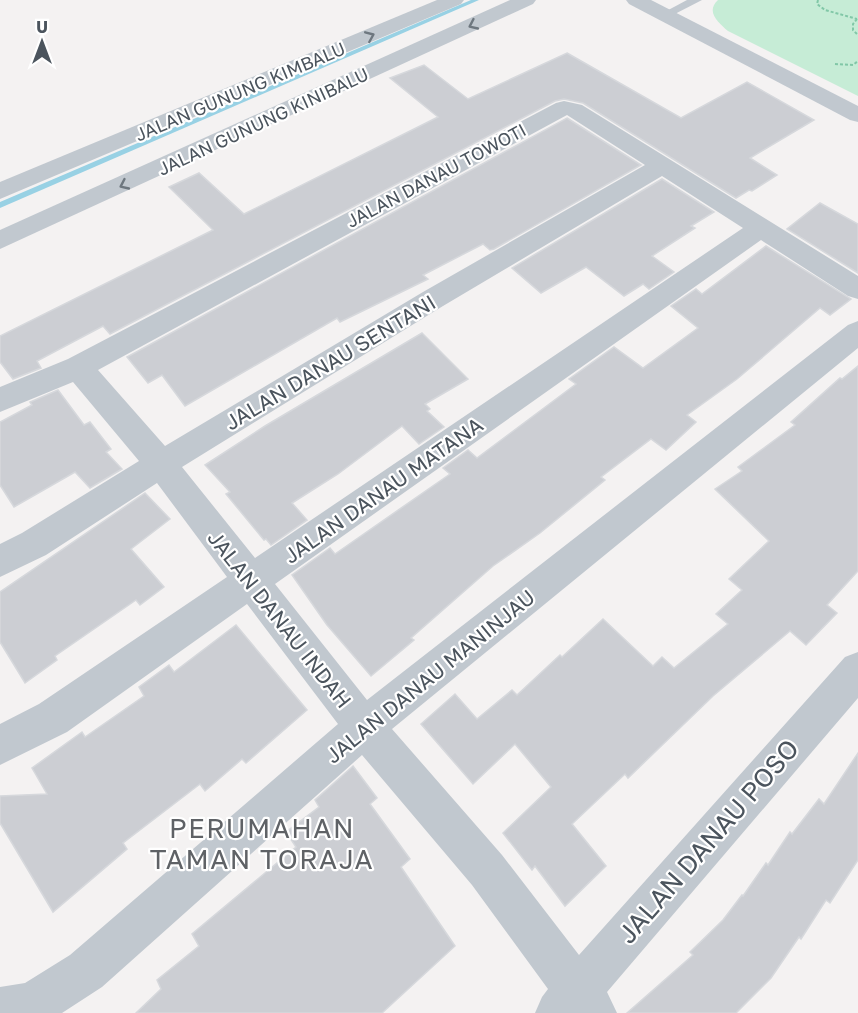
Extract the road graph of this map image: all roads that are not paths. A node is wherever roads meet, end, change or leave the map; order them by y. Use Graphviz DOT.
graph roads {
  1 [pos="454,0"];
  2 [pos="526,0"];
  3 [pos="636,0"];
  4 [pos="696,0"];
  5 [pos="665,15"];
  6 [pos="858,116"];
  7 [pos="662,166"];
  8 [pos="0,191"];
  9 [pos="761,228"];
  10 [pos="0,240"];
  11 [pos="858,289"];
  12 [pos="858,332"];
  13 [pos="78,367"];
  14 [pos="0,400"];
  15 [pos="161,464"];
  16 [pos="0,561"];
  17 [pos="250,582"];
  18 [pos="858,670"];
  19 [pos="364,727"];
  20 [pos="0,745"];
  21 [pos="576,1006"];
  22 [pos="0,1010"];
  8 -- 1 [label="street, JALAN GUNUNG KIMBALU, one-way"];
  2 -- 10 [label="street, JALAN GUNUNG KINIBALU, one-way"];
  3 -- 5 [label="street"];
  4 -- 5 [label="lane"];
  5 -- 6 [label="street"];
  7 -- 9 [label="street, JALAN DANAU TOWOTI"];
  7 -- 13 [label="street, JALAN DANAU TOWOTI"];
  7 -- 15 [label="street, JALAN DANAU SENTANI"];
  9 -- 11 [label="street, JALAN DANAU TOWOTI"];
  9 -- 17 [label="street, JALAN DANAU MATANA"];
  12 -- 19 [label="street, JALAN DANAU MANINJAU"];
  13 -- 14 [label="street, JALAN DANAU TOWOTI"];
  13 -- 15 [label="street, JALAN DANAU INDAH"];
  15 -- 16 [label="street, JALAN DANAU SENTANI"];
  15 -- 17 [label="street, JALAN DANAU INDAH"];
  17 -- 19 [label="street, JALAN DANAU INDAH"];
  17 -- 20 [label="street, JALAN DANAU MATANA"];
  18 -- 21 [label="street, JALAN DANAU POSO"];
  19 -- 21 [label="street, JALAN DANAU INDAH"];
  19 -- 22 [label="street, JALAN DANAU MANINJAU"];
}
